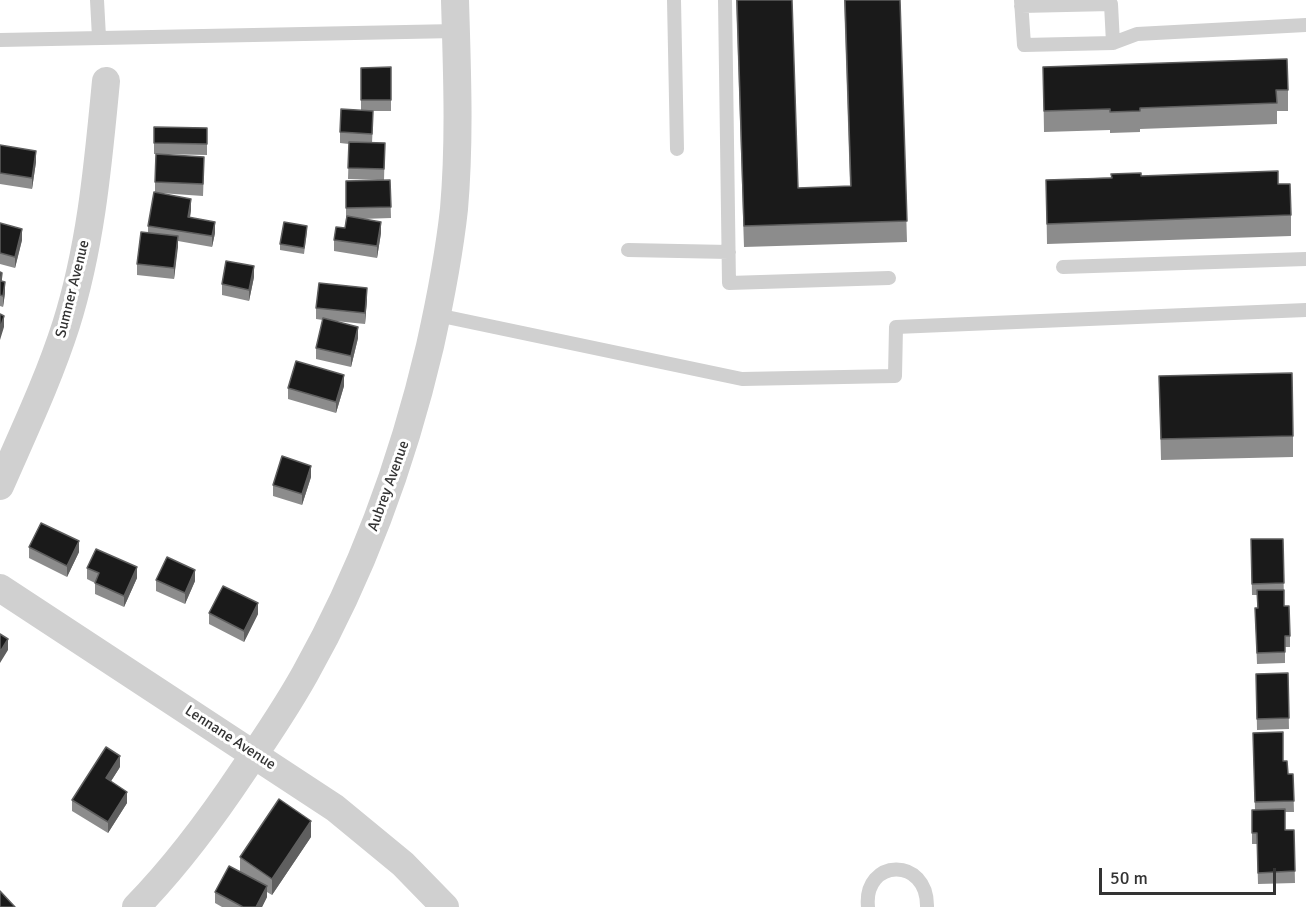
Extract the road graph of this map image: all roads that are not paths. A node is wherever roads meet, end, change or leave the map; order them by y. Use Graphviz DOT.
graph roads {
  1 [pos="98,0"];
  2 [pos="455,0"];
  3 [pos="674,0"];
  4 [pos="725,0"];
  5 [pos="1021,3"];
  6 [pos="1306,25"];
  7 [pos="456,31"];
  8 [pos="99,37"];
  9 [pos="0,40"];
  10 [pos="1113,43"];
  11 [pos="106,81"];
  12 [pos="677,149"];
  13 [pos="628,250"];
  14 [pos="729,252"];
  15 [pos="1306,259"];
  16 [pos="1063,267"];
  17 [pos="889,278"];
  18 [pos="1306,310"];
  19 [pos="436,315"];
  20 [pos="0,486"];
  21 [pos="0,588"];
  22 [pos="255,754"];
  23 [pos="136,907"];
  24 [pos="445,907"];
  25 [pos="868,907"];
  26 [pos="927,907"];
  1 -- 8 [label="lane"];
  2 -- 7 [label="street, Aubrey Avenue"];
  3 -- 12 [label="lane"];
  4 -- 14 [label="lane"];
  5 -- 10 [label="lane"];
  5 -- 10 [label="lane"];
  6 -- 10 [label="lane"];
  7 -- 8 [label="lane"];
  7 -- 19 [label="street, Aubrey Avenue"];
  8 -- 9 [label="lane"];
  11 -- 20 [label="street, Sumner Avenue"];
  13 -- 14 [label="lane"];
  14 -- 17 [label="lane"];
  15 -- 16 [label="lane"];
  18 -- 19 [label="lane"];
  19 -- 22 [label="street, Aubrey Avenue"];
  21 -- 22 [label="street, Lennane Avenue"];
  22 -- 23 [label="street, Aubrey Avenue"];
  22 -- 24 [label="street, Lennane Avenue"];
  25 -- 26 [label="lane"];
}
